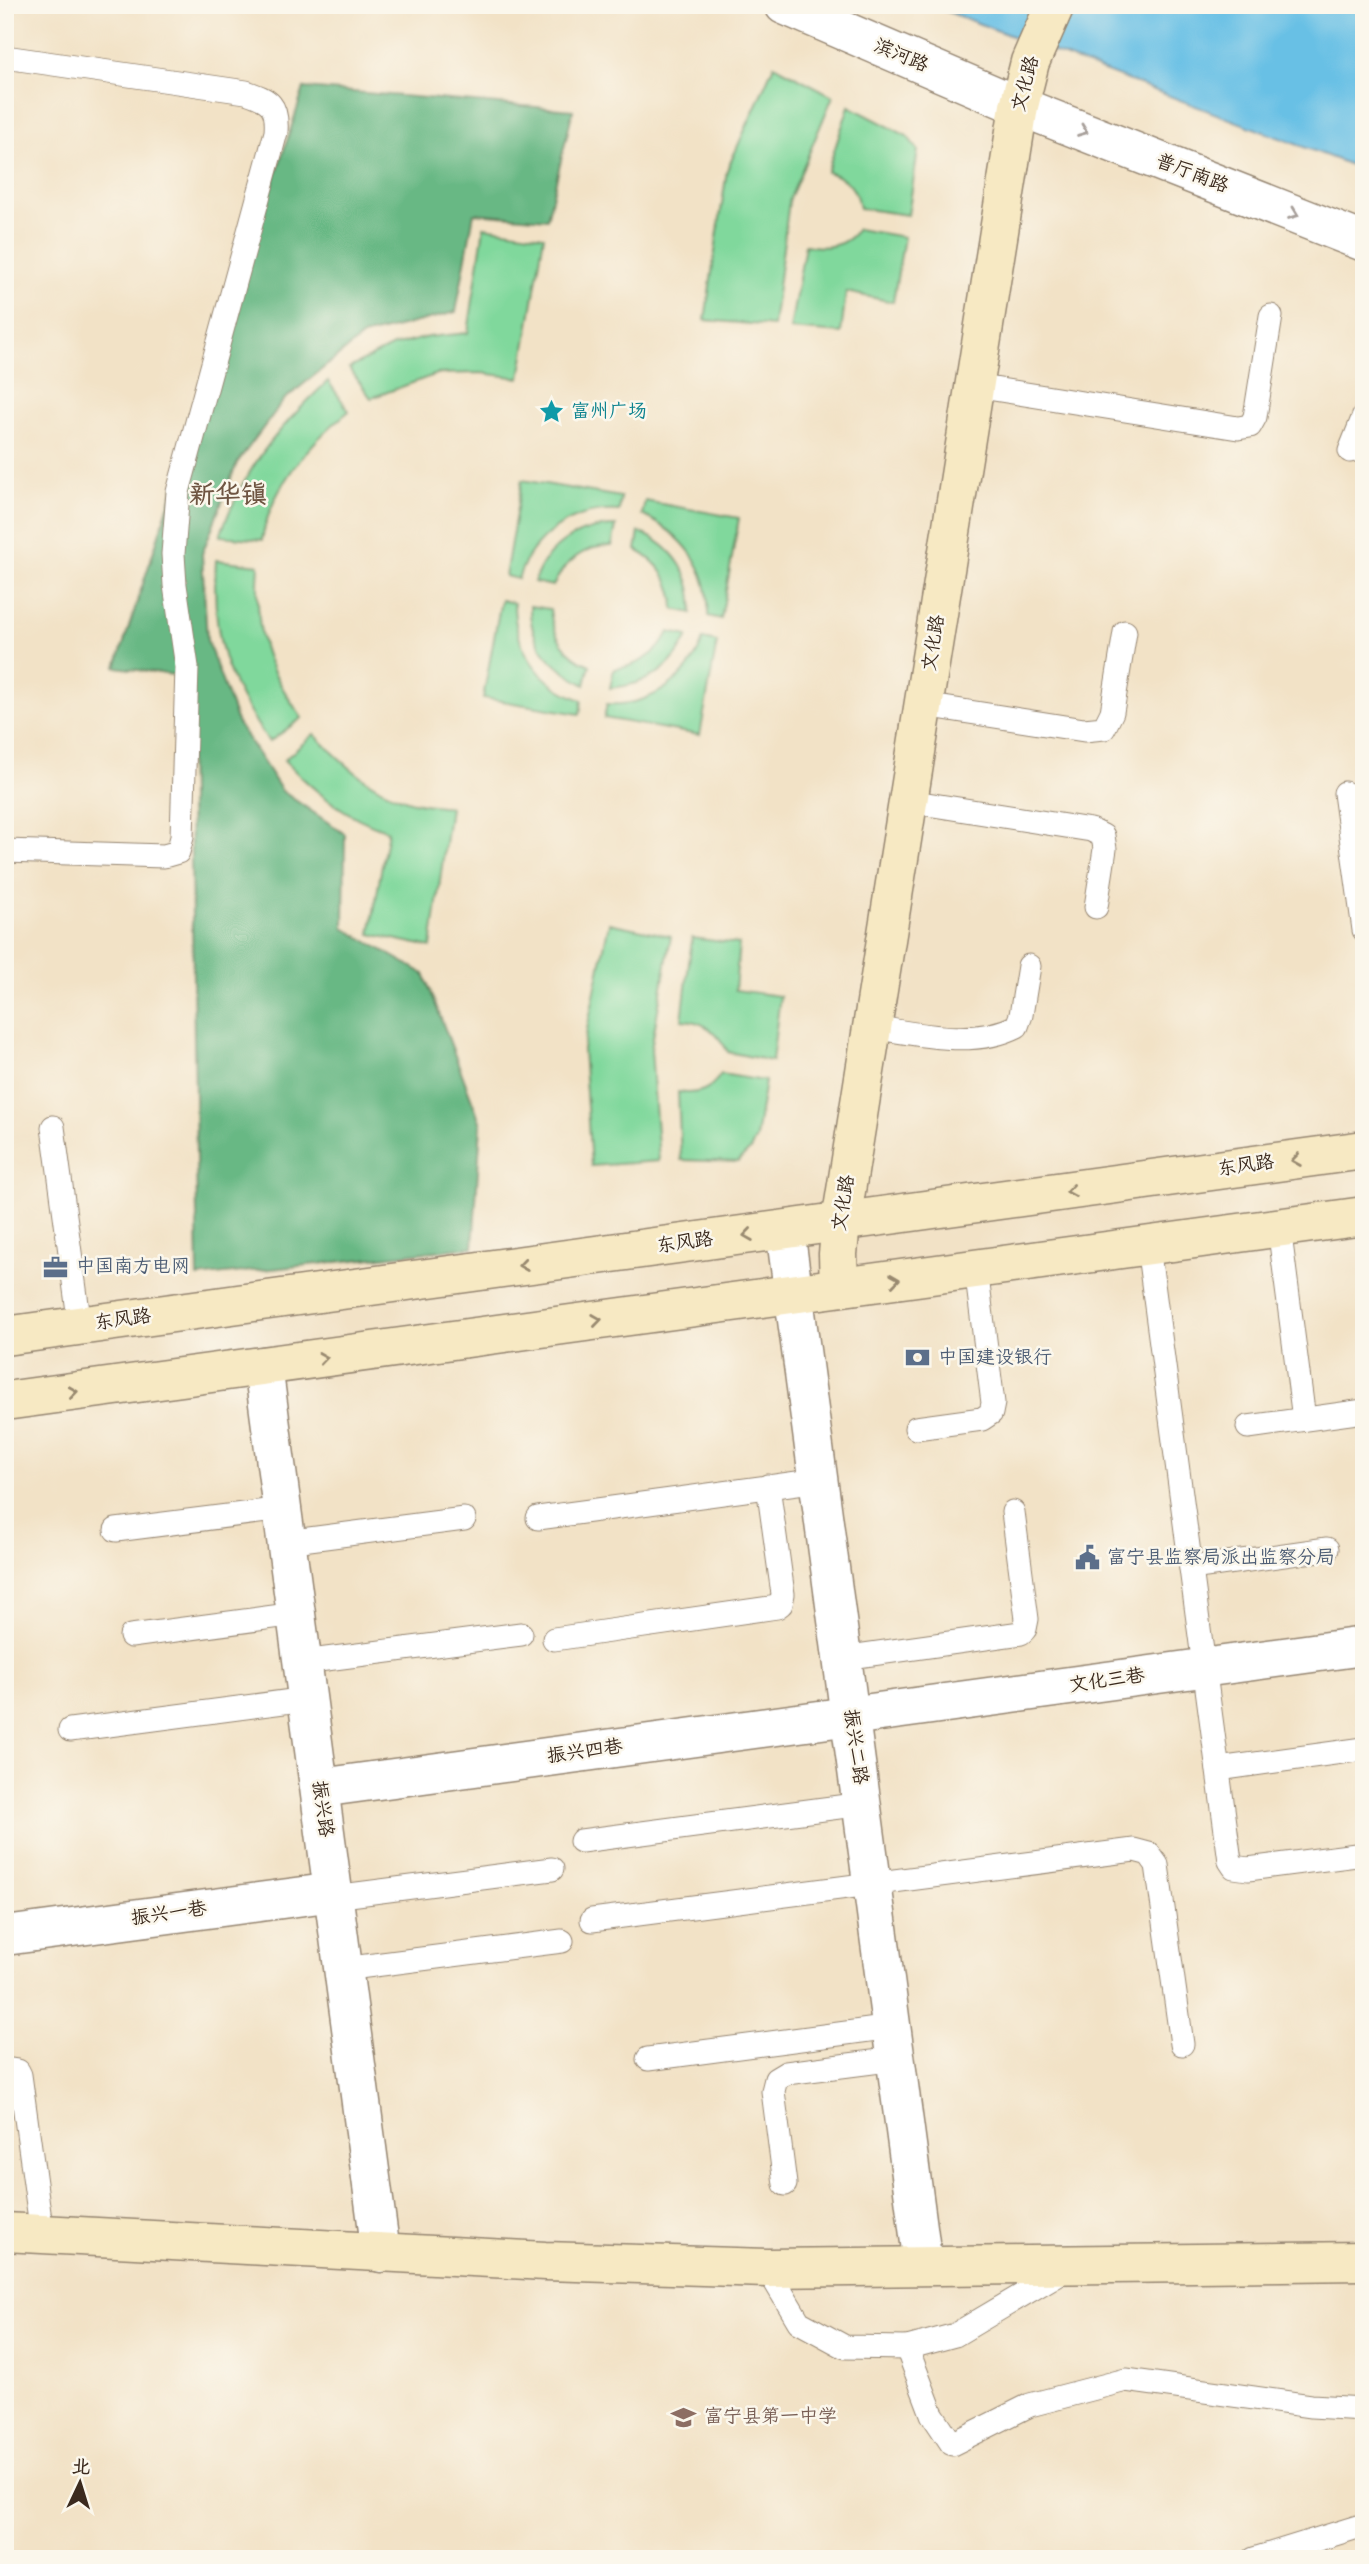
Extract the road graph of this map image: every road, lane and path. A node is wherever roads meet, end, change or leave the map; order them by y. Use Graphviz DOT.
graph roads {
  1 [pos="784,5"];
  2 [pos="1055,5"];
  3 [pos="5,57"];
  4 [pos="1019,106"];
  5 [pos="1364,242"];
  6 [pos="1271,316"];
  7 [pos="975,386"];
  8 [pos="1364,416"];
  9 [pos="1350,451"];
  10 [pos="1125,632"];
  11 [pos="924,705"];
  12 [pos="1345,793"];
  13 [pos="908,801"];
  14 [pos="5,851"];
  15 [pos="1096,907"];
  16 [pos="1364,930"];
  17 [pos="1029,966"];
  18 [pos="872,1027"];
  19 [pos="53,1127"];
  20 [pos="1364,1150"];
  21 [pos="1364,1216"];
  22 [pos="841,1222"];
  23 [pos="1279,1227"];
  24 [pos="785,1230"];
  25 [pos="1147,1246"];
  26 [pos="976,1269"];
  27 [pos="839,1287"];
  28 [pos="794,1293"];
  29 [pos="80,1325"];
  30 [pos="5,1336"];
  31 [pos="263,1366"];
  32 [pos="5,1401"];
  33 [pos="1364,1411"];
  34 [pos="1304,1419"];
  35 [pos="1248,1427"];
  36 [pos="916,1428"];
  37 [pos="819,1480"];
  38 [pos="768,1486"];
  39 [pos="1013,1511"];
  40 [pos="538,1518"];
  41 [pos="464,1519"];
  42 [pos="284,1525"];
  43 [pos="117,1530"];
  44 [pos="1327,1549"];
  45 [pos="1191,1568"];
  46 [pos="296,1614"];
  47 [pos="521,1634"];
  48 [pos="131,1636"];
  49 [pos="555,1639"];
  50 [pos="1364,1646"];
  51 [pos="842,1658"];
  52 [pos="1203,1668"];
  53 [pos="305,1681"];
  54 [pos="850,1716"];
  55 [pos="70,1730"];
  56 [pos="1364,1749"];
  57 [pos="1217,1769"];
  58 [pos="320,1788"];
  59 [pos="862,1804"];
  60 [pos="582,1841"];
  61 [pos="1364,1853"];
  62 [pos="552,1869"];
  63 [pos="873,1883"];
  64 [pos="334,1894"];
  65 [pos="592,1920"];
  66 [pos="5,1936"];
  67 [pos="562,1941"];
  68 [pos="343,1969"];
  69 [pos="894,2043"];
  70 [pos="1182,2044"];
  71 [pos="648,2059"];
  72 [pos="5,2069"];
  73 [pos="785,2184"];
  74 [pos="24,2233"];
  75 [pos="381,2253"];
  76 [pos="1364,2261"];
  77 [pos="1301,2262"];
  78 [pos="923,2265"];
  79 [pos="1072,2265"];
  80 [pos="767,2268"];
  81 [pos="1364,2273"];
  82 [pos="907,2348"];
  83 [pos="1364,2409"];
  84 [pos="1364,2525"];
  85 [pos="1254,2559"];
  1 -- 4 [label="street, 滨河路"];
  2 -- 4 [label="main road, 文化路"];
  3 -- 14 [label="lane"];
  4 -- 5 [label="street, 普厅南路, one-way"];
  4 -- 7 [label="main road, 文化路"];
  6 -- 7 [label="lane"];
  7 -- 11 [label="main road, 文化路"];
  8 -- 9 [label="lane"];
  10 -- 11 [label="lane"];
  11 -- 13 [label="main road, 文化路"];
  12 -- 16 [label="lane"];
  13 -- 15 [label="lane"];
  13 -- 18 [label="main road, 文化路"];
  17 -- 18 [label="lane"];
  18 -- 22 [label="main road, 文化路"];
  19 -- 29 [label="lane"];
  20 -- 22 [label="main road, 东风路, one-way"];
  21 -- 23 [label="main road"];
  22 -- 24 [label="main road, 东风路"];
  22 -- 27 [label="main road, 文化路"];
  23 -- 25 [label="main road"];
  23 -- 34 [label="lane"];
  24 -- 28 [label="street, 振兴二路"];
  24 -- 29 [label="main road, 东风路, one-way"];
  25 -- 26 [label="main road"];
  25 -- 45 [label="lane"];
  27 -- 26 [label="main road, one-way"];
  26 -- 36 [label="lane"];
  27 -- 28 [label="main road"];
  31 -- 28 [label="main road, one-way"];
  28 -- 37 [label="street, 振兴二路"];
  29 -- 30 [label="main road, 东风路"];
  32 -- 31 [label="main road, one-way"];
  31 -- 42 [label="street, 振兴路"];
  33 -- 34 [label="lane"];
  34 -- 35 [label="lane"];
  37 -- 38 [label="lane"];
  37 -- 51 [label="street, 振兴二路"];
  38 -- 40 [label="lane"];
  38 -- 49 [label="lane"];
  39 -- 51 [label="lane"];
  41 -- 42 [label="lane"];
  42 -- 43 [label="lane"];
  42 -- 46 [label="street, 振兴路"];
  44 -- 45 [label="lane"];
  45 -- 52 [label="lane"];
  46 -- 48 [label="lane"];
  46 -- 53 [label="street, 振兴路"];
  47 -- 53 [label="lane"];
  50 -- 52 [label="street, 文化三巷"];
  51 -- 54 [label="street, 振兴二路"];
  52 -- 54 [label="street, 文化三巷"];
  52 -- 57 [label="lane"];
  53 -- 55 [label="lane"];
  53 -- 58 [label="street, 振兴路"];
  54 -- 58 [label="street, 振兴四巷"];
  54 -- 59 [label="street, 振兴二路"];
  56 -- 57 [label="lane"];
  57 -- 61 [label="lane"];
  58 -- 64 [label="street, 振兴路"];
  59 -- 60 [label="lane"];
  59 -- 63 [label="street, 振兴二路"];
  62 -- 64 [label="lane"];
  63 -- 65 [label="lane"];
  63 -- 69 [label="street, 振兴二路"];
  63 -- 70 [label="lane"];
  64 -- 66 [label="street, 振兴一巷"];
  64 -- 68 [label="street, 振兴路"];
  67 -- 68 [label="lane"];
  68 -- 75 [label="street, 振兴路"];
  69 -- 71 [label="lane"];
  69 -- 73 [label="lane"];
  69 -- 78 [label="street, 振兴二路"];
  72 -- 74 [label="lane"];
  74 -- 75 [label="main road"];
  75 -- 80 [label="main road"];
  76 -- 77 [label="main road"];
  77 -- 79 [label="main road"];
  77 -- 81 [label="street"];
  78 -- 79 [label="main road"];
  78 -- 80 [label="main road"];
  79 -- 82 [label="lane"];
  80 -- 82 [label="lane"];
  82 -- 83 [label="lane"];
  84 -- 85 [label="lane"];
}
